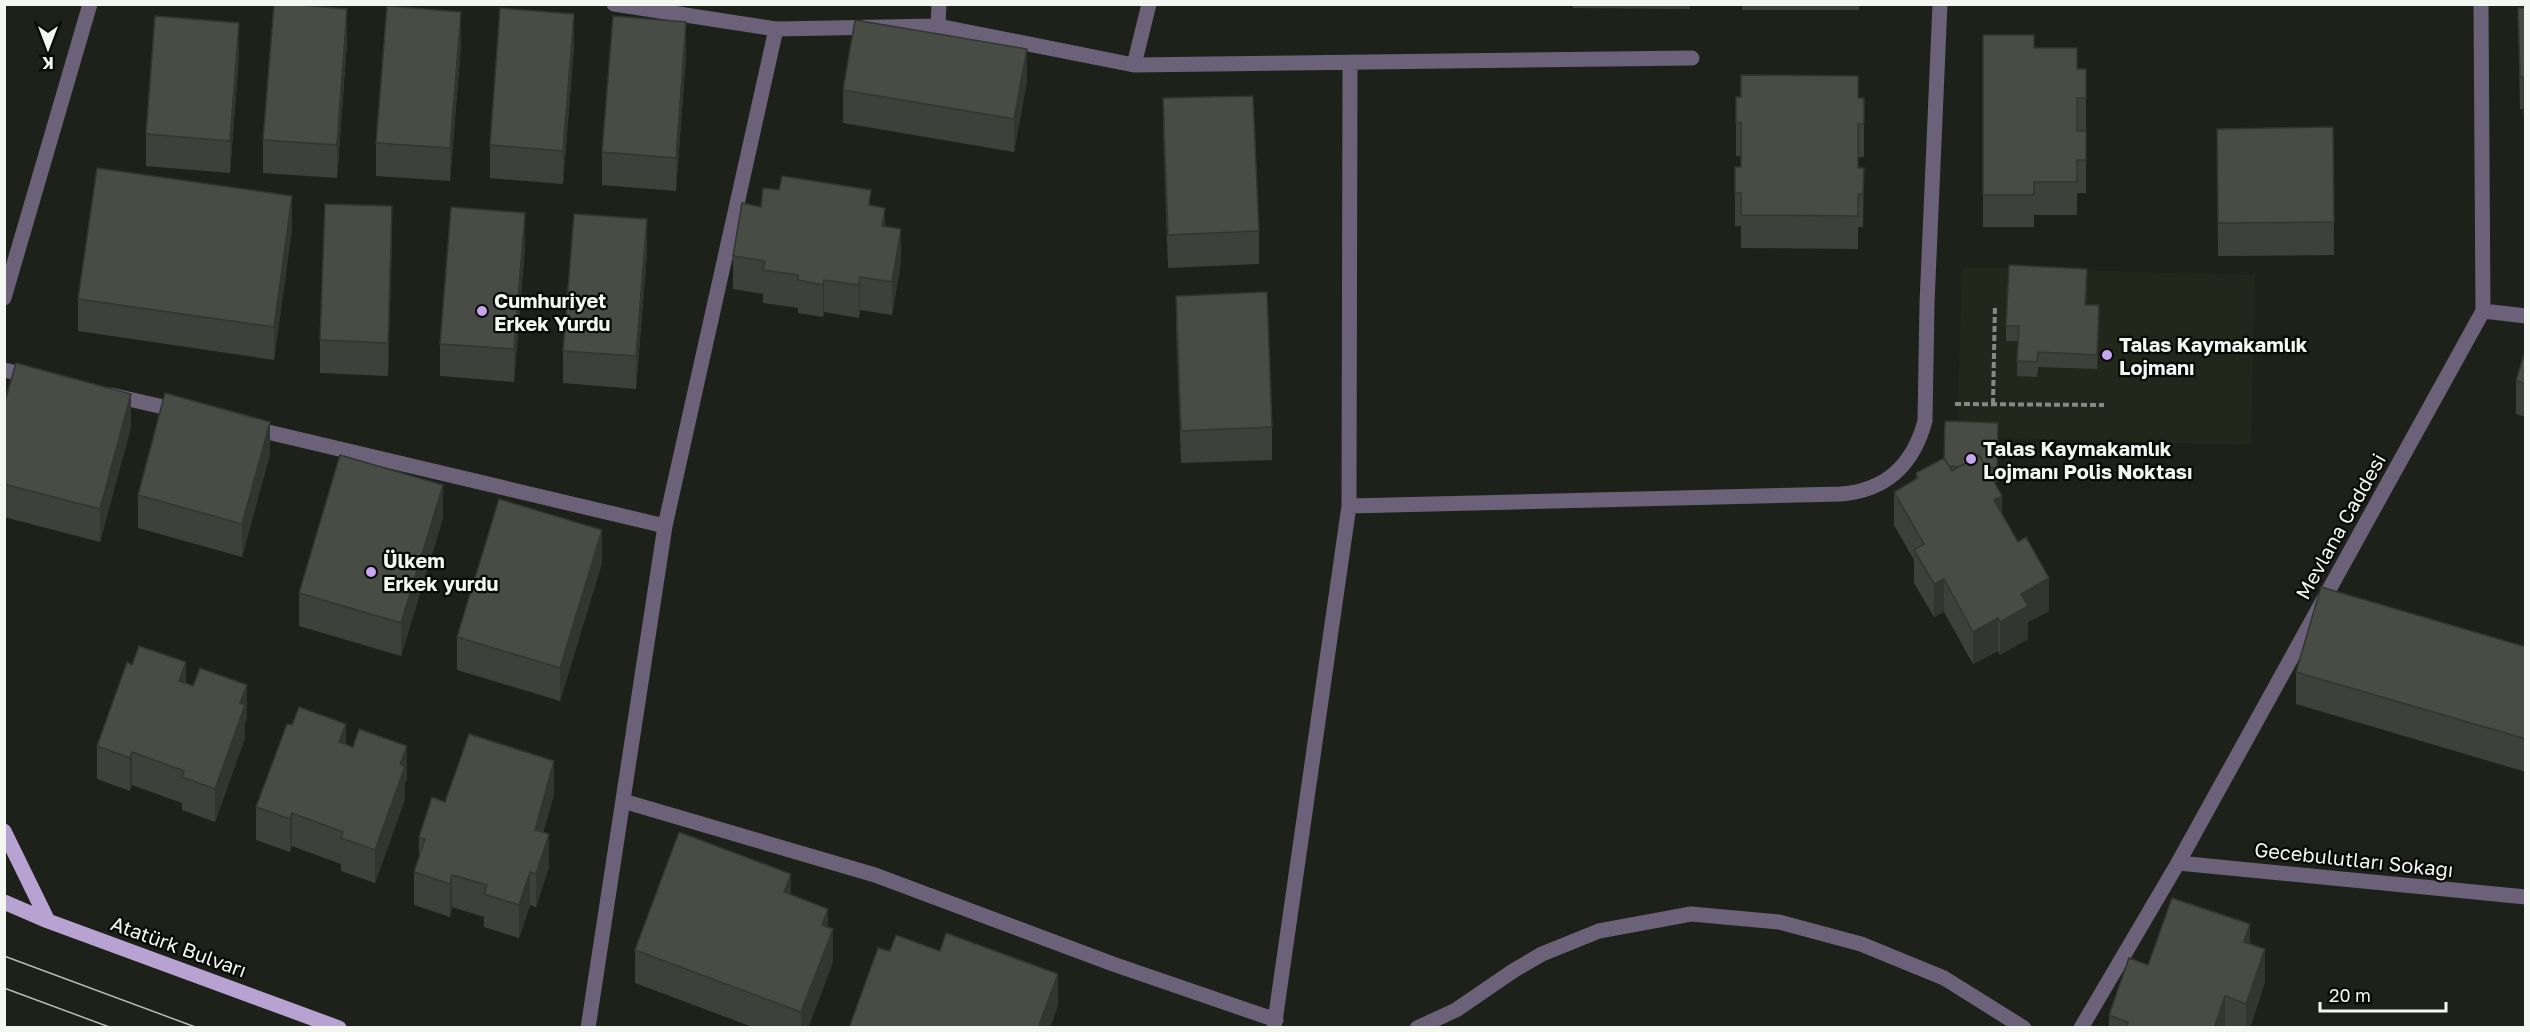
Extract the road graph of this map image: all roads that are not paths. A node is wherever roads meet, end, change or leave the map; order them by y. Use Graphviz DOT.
graph roads {
  1 [pos="90,4"];
  2 [pos="614,4"];
  3 [pos="939,4"];
  4 [pos="1149,4"];
  5 [pos="1940,4"];
  6 [pos="2481,4"];
  7 [pos="939,26"];
  8 [pos="776,29"];
  9 [pos="1692,58"];
  10 [pos="1134,64"];
  11 [pos="1350,64"];
  12 [pos="4,298"];
  13 [pos="2483,311"];
  14 [pos="2526,316"];
  15 [pos="4,370"];
  16 [pos="51,381"];
  17 [pos="97,392"];
  18 [pos="190,414"];
  19 [pos="236,424"];
  20 [pos="1349,506"];
  21 [pos="665,526"];
  22 [pos="623,801"];
  23 [pos="4,831"];
  24 [pos="2178,863"];
  25 [pos="2526,897"];
  26 [pos="4,902"];
  27 [pos="48,921"];
  28 [pos="1275,1024"];
  29 [pos="339,1028"];
  30 [pos="588,1028"];
  31 [pos="1417,1028"];
  32 [pos="2024,1028"];
  33 [pos="2081,1028"];
  1 -- 12 [label="street"];
  2 -- 8 [label="street"];
  3 -- 7 [label="street"];
  4 -- 10 [label="street"];
  5 -- 20 [label="street"];
  6 -- 13 [label="street, Mevlana Caddesi"];
  7 -- 8 [label="street"];
  7 -- 10 [label="street"];
  8 -- 21 [label="street"];
  9 -- 11 [label="street"];
  10 -- 11 [label="street"];
  11 -- 20 [label="street"];
  13 -- 14 [label="street"];
  13 -- 24 [label="street, Mevlana Caddesi"];
  15 -- 16 [label="street"];
  17 -- 18 [label="street"];
  19 -- 21 [label="street"];
  20 -- 28 [label="street"];
  21 -- 22 [label="street"];
  22 -- 28 [label="street"];
  22 -- 30 [label="street"];
  23 -- 27 [label="main road"];
  24 -- 25 [label="street, Gecebulutları Sokağı"];
  24 -- 33 [label="street, Mevlana Caddesi"];
  26 -- 27 [label="main road, Atatürk Bulvarı"];
  27 -- 29 [label="main road, Atatürk Bulvarı"];
  31 -- 32 [label="street"];
}
